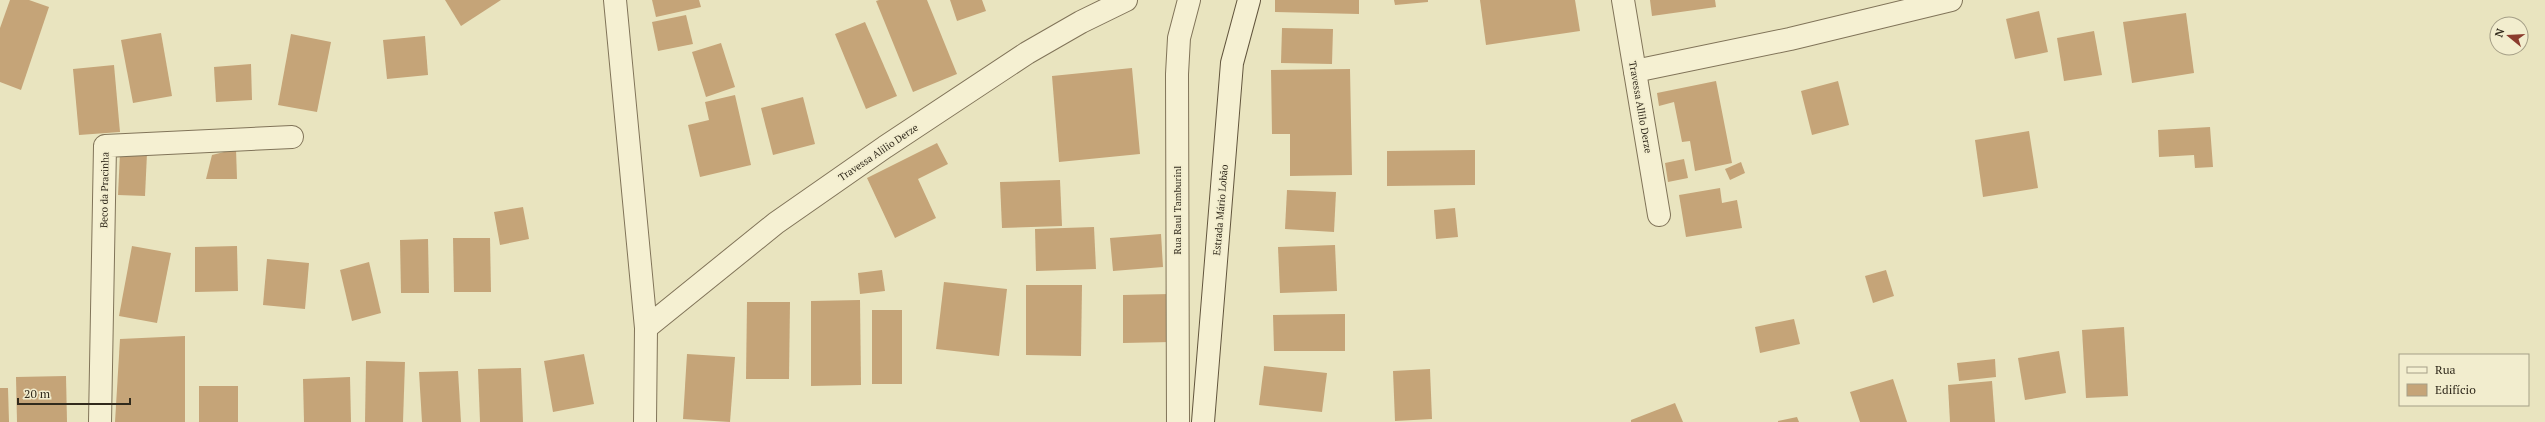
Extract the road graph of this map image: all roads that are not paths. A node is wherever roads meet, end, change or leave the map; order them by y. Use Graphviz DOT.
graph roads {
  1 [pos="615,0"];
  2 [pos="1126,0"];
  3 [pos="1190,0"];
  4 [pos="1249,0"];
  5 [pos="1623,0"];
  6 [pos="1951,0"];
  7 [pos="1635,71"];
  8 [pos="292,136"];
  9 [pos="1659,214"];
  10 [pos="646,328"];
  11 [pos="100,422"];
  12 [pos="645,422"];
  13 [pos="1178,422"];
  14 [pos="1202,422"];
  1 -- 10 [label="street"];
  2 -- 10 [label="street, Travessa Alilio Derze"];
  3 -- 13 [label="street, Rua Raul Tamburinl"];
  4 -- 14 [label="street, Estrada Mário Lobão"];
  5 -- 7 [label="street, Travessa Allilo Derze"];
  6 -- 7 [label="street"];
  7 -- 9 [label="street, Travessa Allilo Derze"];
  8 -- 11 [label="street, Beco da Pracinha"];
  10 -- 12 [label="street"];
}
